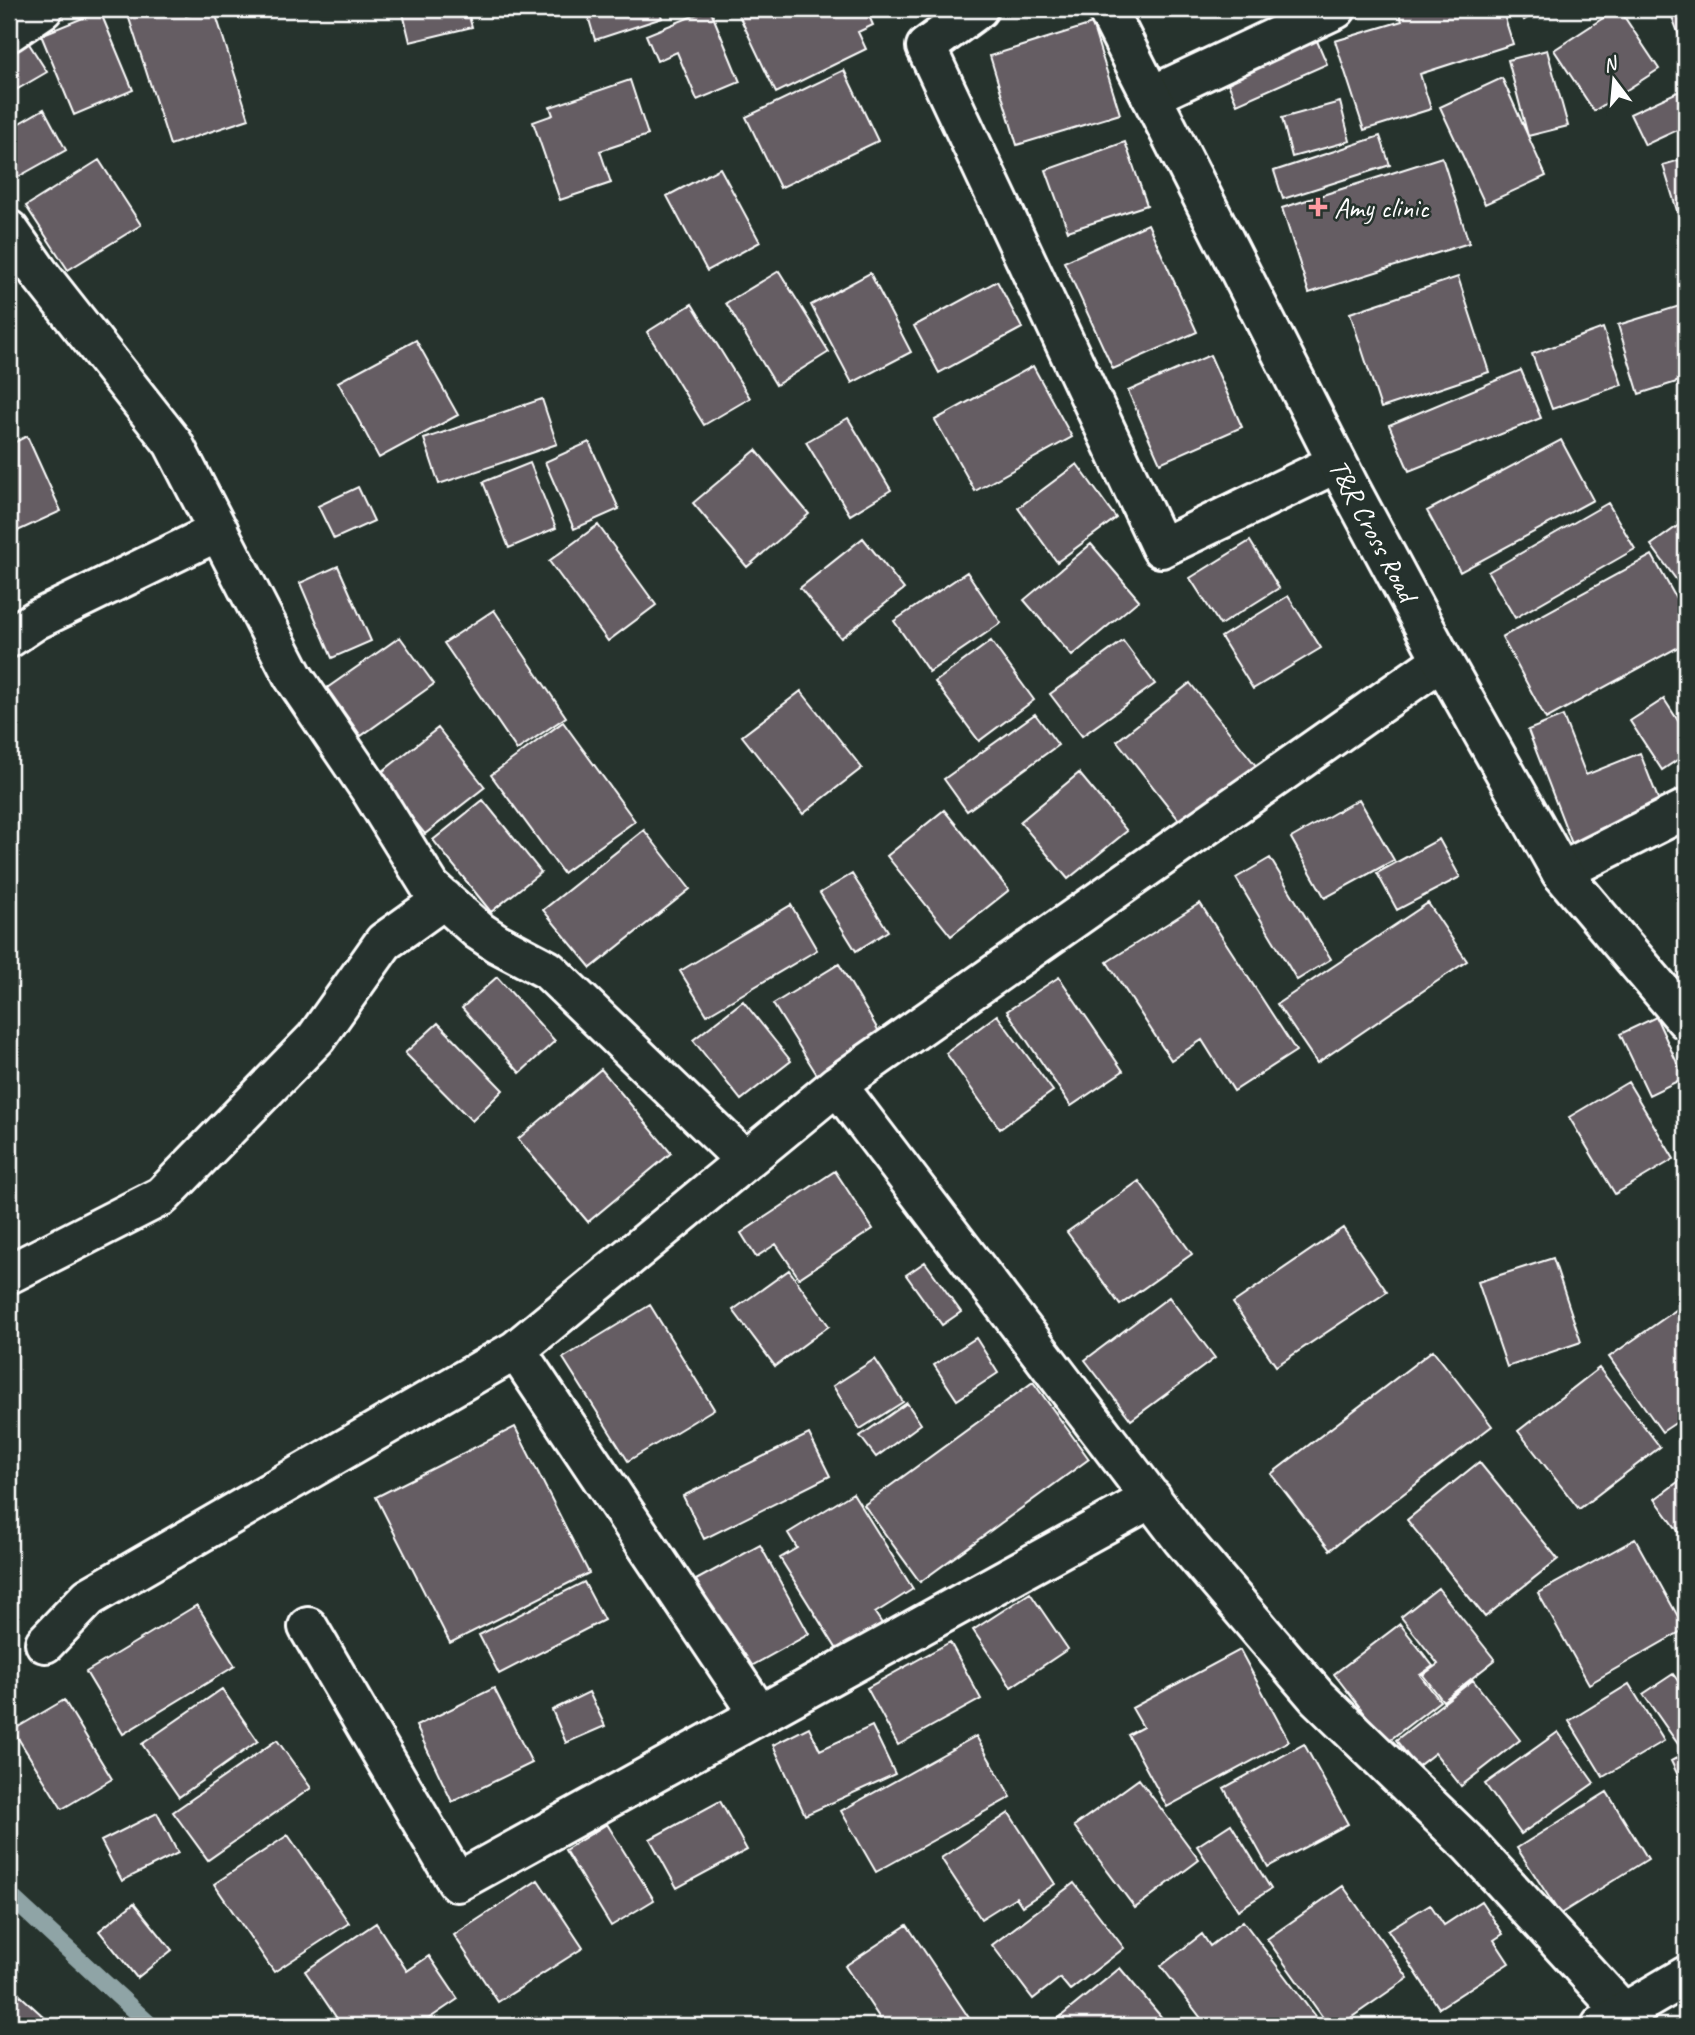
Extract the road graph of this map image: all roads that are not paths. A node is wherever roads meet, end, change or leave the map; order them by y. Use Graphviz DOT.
graph roads {
  1 [pos="43,9"];
  2 [pos="978,9"];
  3 [pos="1107,9"];
  4 [pos="1335,9"];
  5 [pos="9,33"];
  6 [pos="1151,96"];
  7 [pos="9,230"];
  8 [pos="1337,463"];
  9 [pos="219,531"];
  10 [pos="9,638"];
  11 [pos="1442,660"];
  12 [pos="1686,809"];
  13 [pos="1561,872"];
  14 [pos="444,900"];
  15 [pos="1686,1020"];
  16 [pos="837,1085"];
  17 [pos="745,1160"];
  18 [pos="9,1274"];
  19 [pos="516,1350"];
  20 [pos="1152,1498"];
  21 [pos="308,1626"];
  22 [pos="45,1643"];
  23 [pos="760,1715"];
  24 [pos="1686,1976"];
  25 [pos="1619,2022"];
  1 -- 5 [label="street"];
  2 -- 8 [label="street"];
  3 -- 6 [label="street, T&R Cross Road"];
  4 -- 6 [label="street"];
  6 -- 8 [label="street, T&R Cross Road"];
  7 -- 9 [label="street"];
  8 -- 11 [label="street, T&R Cross Road"];
  9 -- 10 [label="street"];
  9 -- 14 [label="street"];
  11 -- 13 [label="street, T&R Cross Road"];
  11 -- 16 [label="street"];
  12 -- 13 [label="street"];
  13 -- 15 [label="street, T&R Cross Road"];
  14 -- 17 [label="street"];
  14 -- 18 [label="street"];
  16 -- 17 [label="street"];
  16 -- 20 [label="street"];
  17 -- 19 [label="street"];
  19 -- 22 [label="street"];
  19 -- 23 [label="street"];
  20 -- 23 [label="street"];
  20 -- 25 [label="street"];
  21 -- 23 [label="street"];
  24 -- 25 [label="street"];
}
